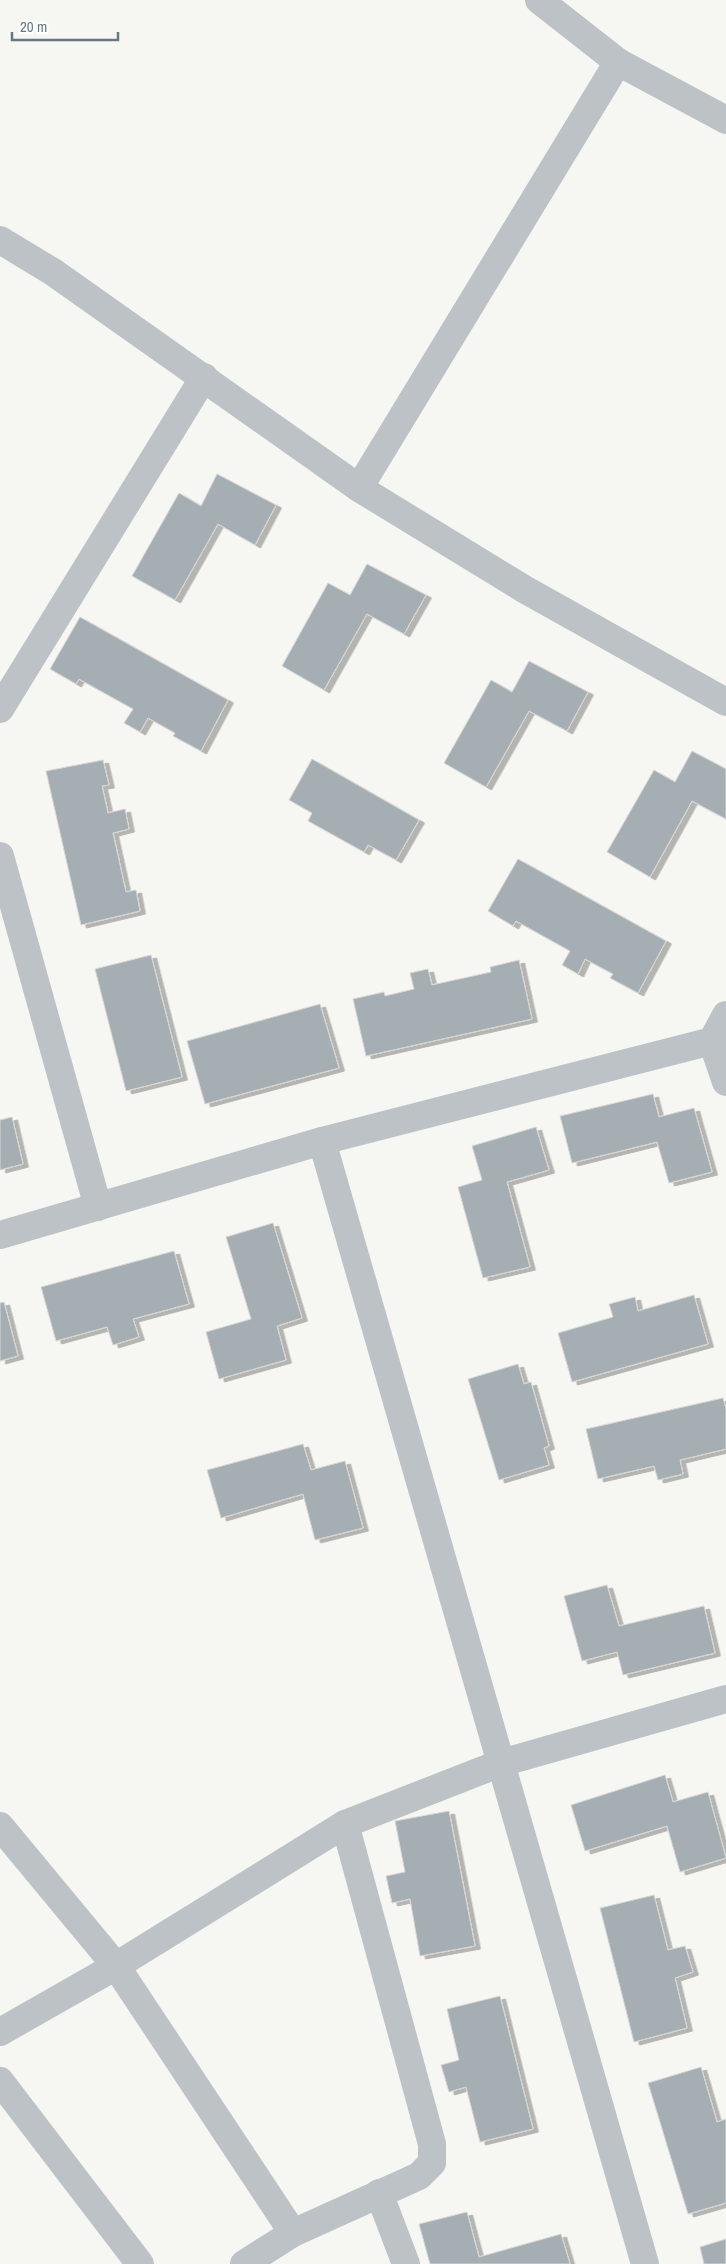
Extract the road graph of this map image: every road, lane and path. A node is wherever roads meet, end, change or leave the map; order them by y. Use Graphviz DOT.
graph roads {
  1 [pos="539,0"];
  2 [pos="618,62"];
  3 [pos="726,120"];
  4 [pos="0,240"];
  5 [pos="204,377"];
  6 [pos="359,488"];
  7 [pos="726,702"];
  8 [pos="0,708"];
  9 [pos="0,856"];
  10 [pos="726,1015"];
  11 [pos="712,1040"];
  12 [pos="726,1082"];
  13 [pos="322,1141"];
  14 [pos="98,1207"];
  15 [pos="0,1235"];
  16 [pos="726,1699"];
  17 [pos="501,1763"];
  18 [pos="345,1824"];
  19 [pos="0,1826"];
  20 [pos="116,1966"];
  21 [pos="0,2032"];
  22 [pos="0,2080"];
  23 [pos="380,2193"];
  24 [pos="293,2233"];
  25 [pos="140,2264"];
  26 [pos="244,2264"];
  27 [pos="406,2264"];
  28 [pos="645,2264"];
  1 -- 2 [label="street"];
  2 -- 3 [label="street"];
  2 -- 6 [label="street"];
  4 -- 5 [label="street"];
  5 -- 6 [label="street"];
  5 -- 8 [label="street"];
  6 -- 7 [label="street"];
  9 -- 14 [label="street"];
  10 -- 11 [label="street"];
  11 -- 12 [label="street"];
  11 -- 13 [label="street"];
  13 -- 14 [label="street"];
  13 -- 17 [label="street"];
  14 -- 15 [label="street"];
  16 -- 17 [label="street"];
  17 -- 18 [label="street"];
  17 -- 28 [label="street"];
  18 -- 20 [label="street"];
  18 -- 23 [label="street"];
  19 -- 20 [label="street"];
  20 -- 21 [label="street"];
  20 -- 24 [label="street"];
  22 -- 25 [label="street"];
  23 -- 24 [label="street"];
  23 -- 27 [label="street"];
  24 -- 26 [label="street"];
}
